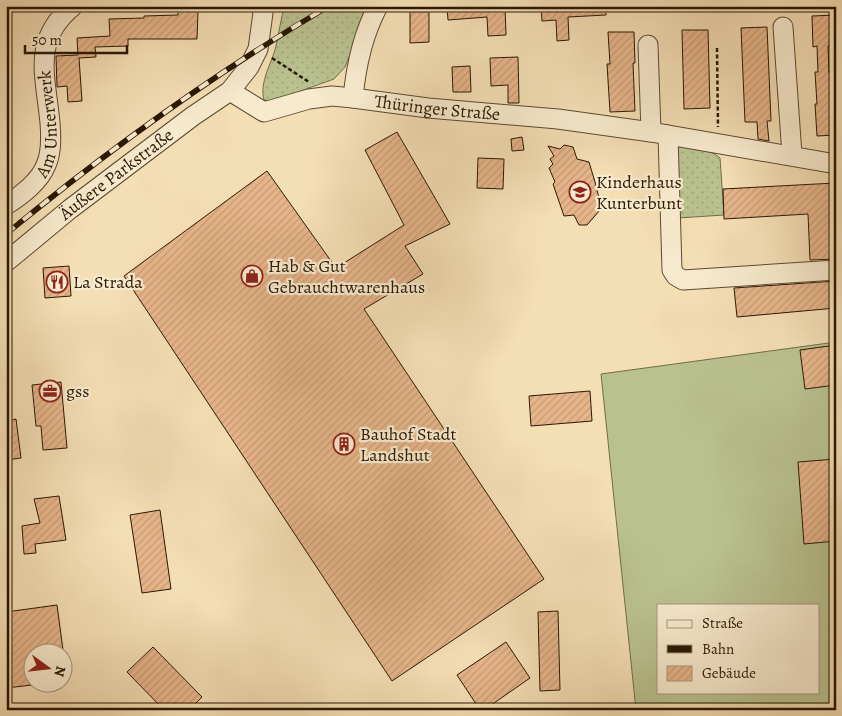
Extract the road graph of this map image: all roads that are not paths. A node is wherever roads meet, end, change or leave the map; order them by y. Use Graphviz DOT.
graph roads {
  1 [pos="73,6"];
  2 [pos="262,6"];
  3 [pos="378,6"];
  4 [pos="783,27"];
  5 [pos="648,46"];
  6 [pos="230,91"];
  7 [pos="353,98"];
  8 [pos="660,134"];
  9 [pos="792,155"];
  10 [pos="836,164"];
  11 [pos="6,205"];
  12 [pos="6,262"];
  13 [pos="836,270"];
  1 -- 11 [label="street, Am Unterwerk"];
  2 -- 6 [label="street, Äußere Parkstraße"];
  3 -- 7 [label="street"];
  4 -- 9 [label="street"];
  5 -- 8 [label="street"];
  6 -- 7 [label="street, Thüringer Straße"];
  6 -- 12 [label="street, Äußere Parkstraße"];
  7 -- 8 [label="street, Thüringer Straße"];
  8 -- 9 [label="street, Thüringer Straße"];
  8 -- 13 [label="street"];
  9 -- 10 [label="street, Thüringer Straße"];
}
